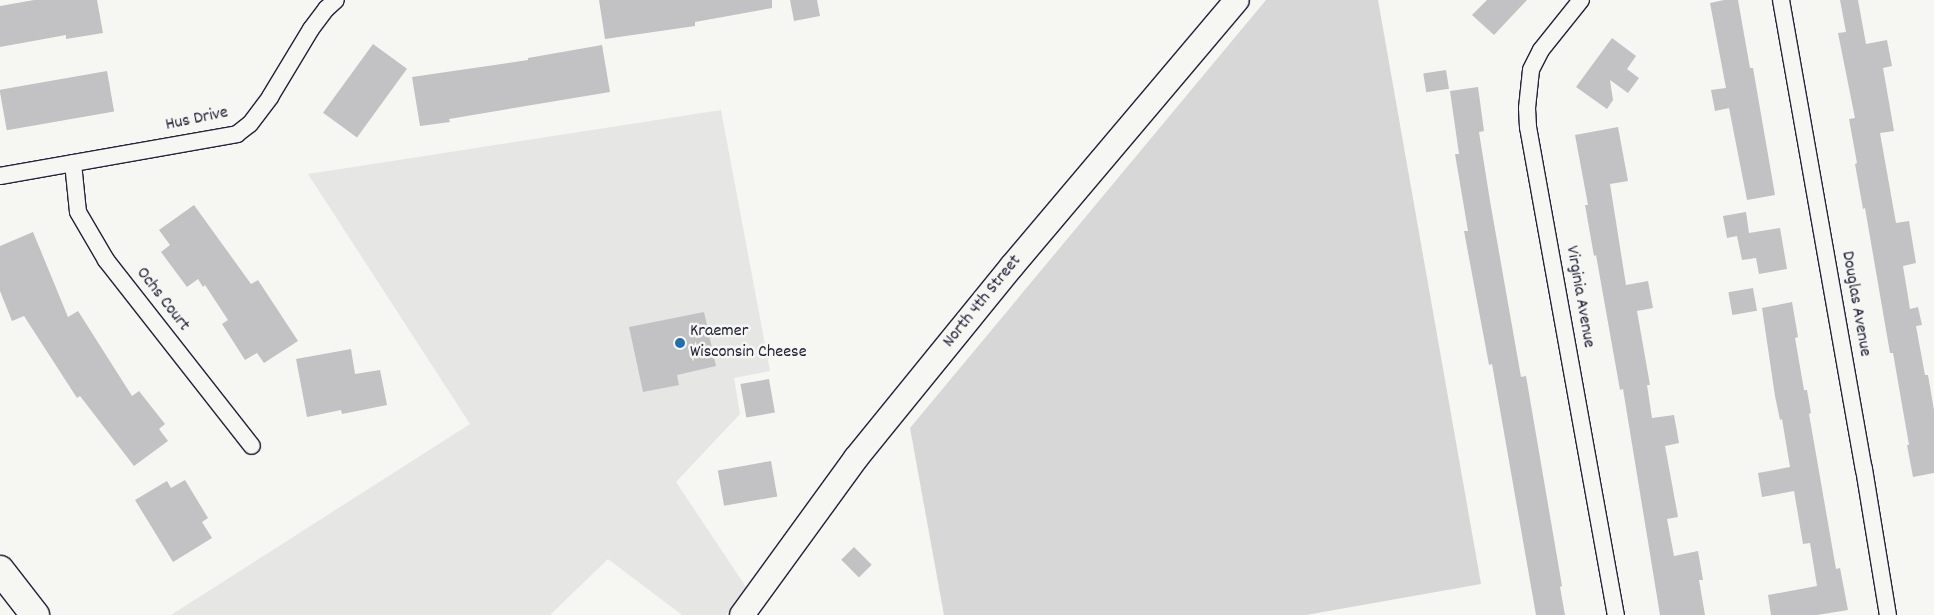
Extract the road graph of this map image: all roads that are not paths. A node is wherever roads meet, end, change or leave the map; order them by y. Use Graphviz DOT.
graph roads {
  1 [pos="336,0"];
  2 [pos="1237,0"];
  3 [pos="1581,0"];
  4 [pos="1781,0"];
  5 [pos="73,163"];
  6 [pos="0,176"];
  7 [pos="252,446"];
  8 [pos="0,570"];
  9 [pos="35,615"];
  10 [pos="742,615"];
  11 [pos="1616,615"];
  12 [pos="1888,615"];
  1 -- 5 [label="street, Hus Drive"];
  2 -- 10 [label="street, North 4th Street"];
  3 -- 11 [label="street, Virginia Avenue"];
  4 -- 12 [label="street, Douglas Avenue"];
  5 -- 6 [label="street, Hus Drive"];
  5 -- 7 [label="street, Ochs Court"];
  8 -- 9 [label="highway"];
}
